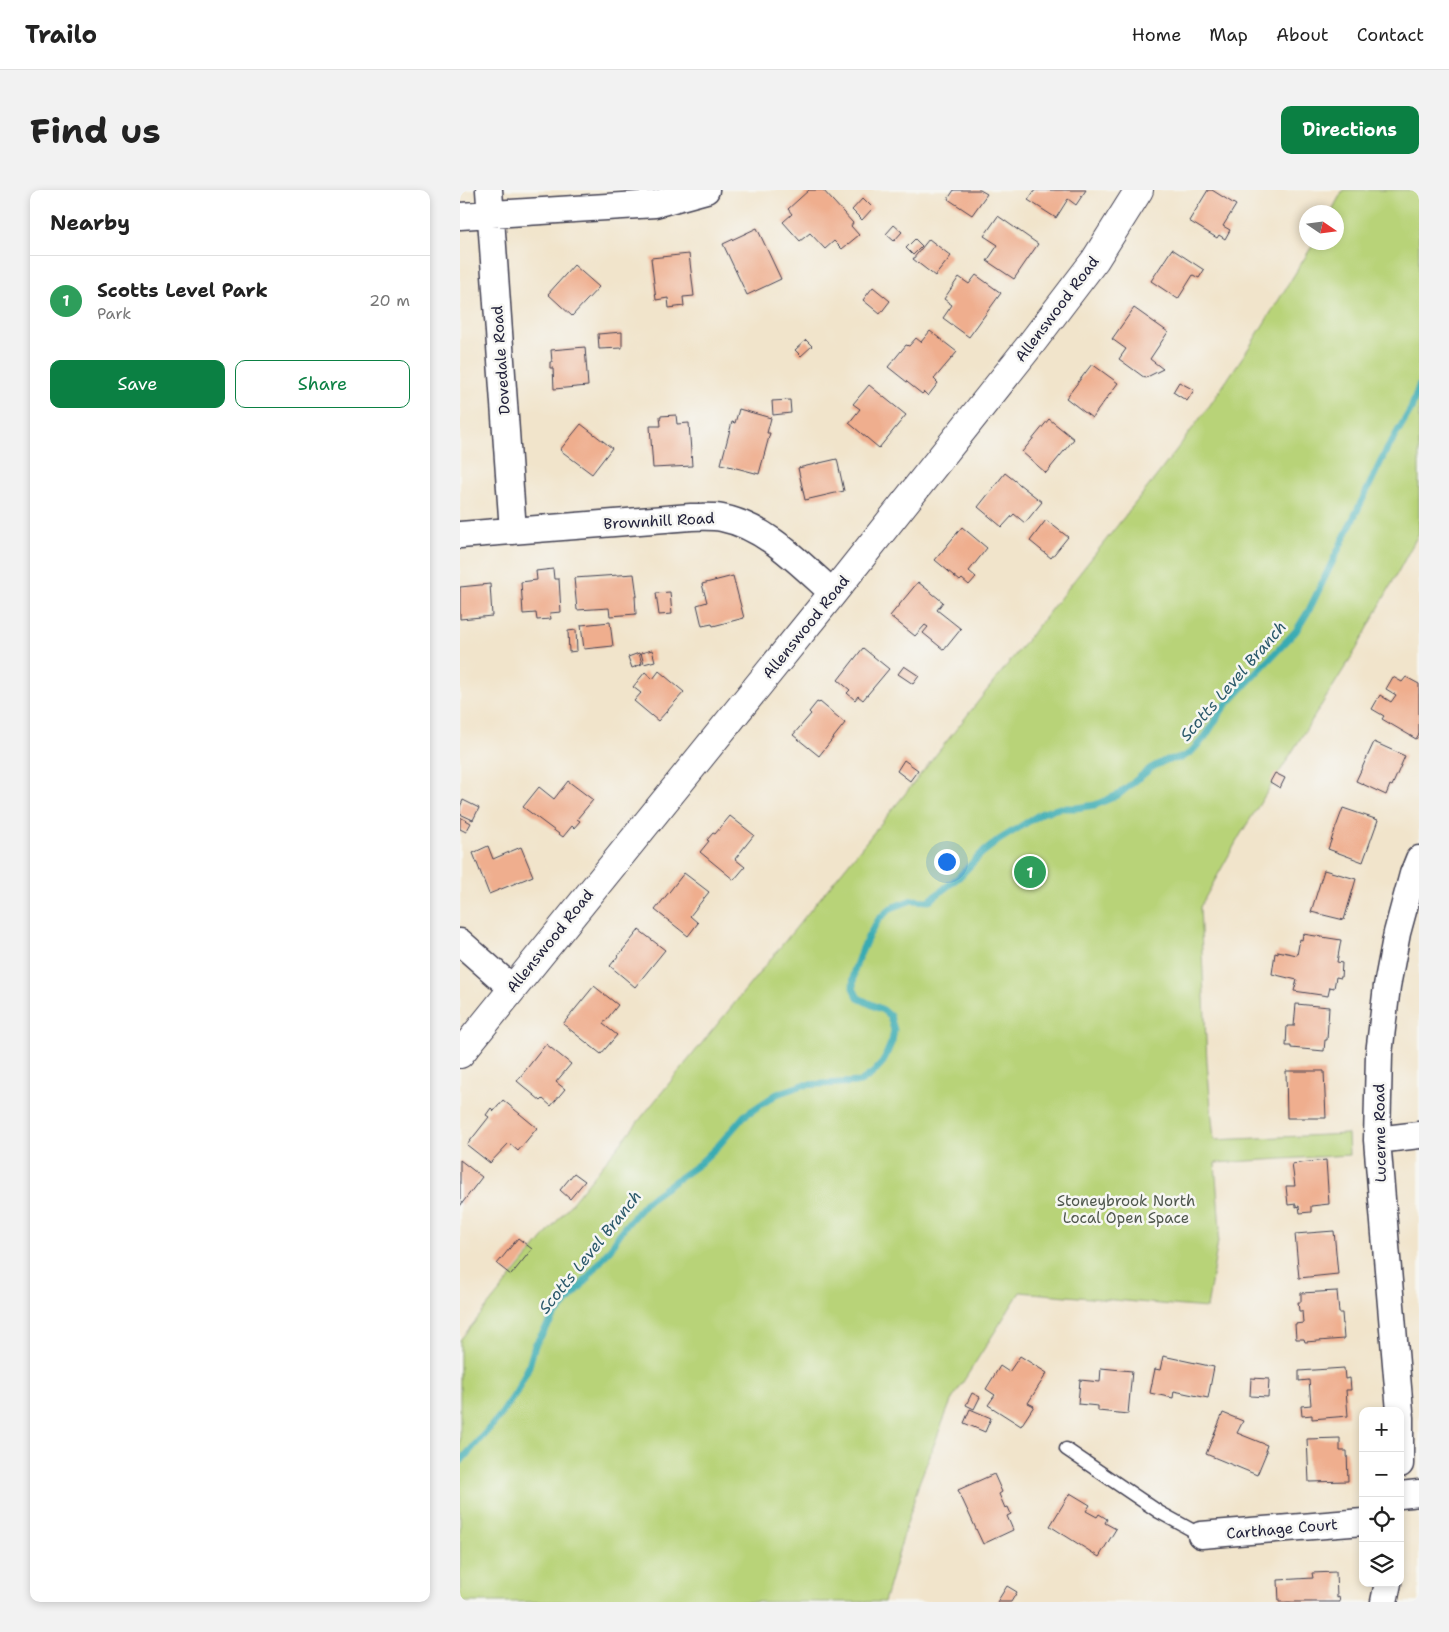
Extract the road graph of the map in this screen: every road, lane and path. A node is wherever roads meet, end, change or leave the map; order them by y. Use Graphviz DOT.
graph roads {
  1 [pos="706,190"];
  2 [pos="1138,190"];
  3 [pos="490,202"];
  4 [pos="460,216"];
  5 [pos="513,531"];
  6 [pos="460,534"];
  7 [pos="834,593"];
  8 [pos="1419,859"];
  9 [pos="460,942"];
  10 [pos="512,988"];
  11 [pos="460,1054"];
  12 [pos="1419,1135"];
  13 [pos="1377,1140"];
  14 [pos="1400,1407"];
  15 [pos="1066,1449"];
  16 [pos="1419,1493"];
  17 [pos="1404,1495"];
  18 [pos="1359,1522"];
  19 [pos="1201,1535"];
  20 [pos="1387,1587"];
  21 [pos="1384,1602"];
  1 -- 3 [label="street"];
  2 -- 7 [label="street, Allenswood Road"];
  3 -- 4 [label="street"];
  3 -- 5 [label="street, Dovedale Road"];
  5 -- 6 [label="street, Brownhill Road"];
  5 -- 7 [label="street, Brownhill Road"];
  7 -- 10 [label="street, Allenswood Road"];
  8 -- 13 [label="street, Lucerne Road"];
  9 -- 10 [label="street"];
  10 -- 11 [label="street, Allenswood Road"];
  12 -- 13 [label="street"];
  13 -- 14 [label="street, Lucerne Road"];
  15 -- 19 [label="lane"];
  16 -- 17 [label="street"];
  18 -- 19 [label="street, Carthage Court"];
  20 -- 21 [label="street"];
}
